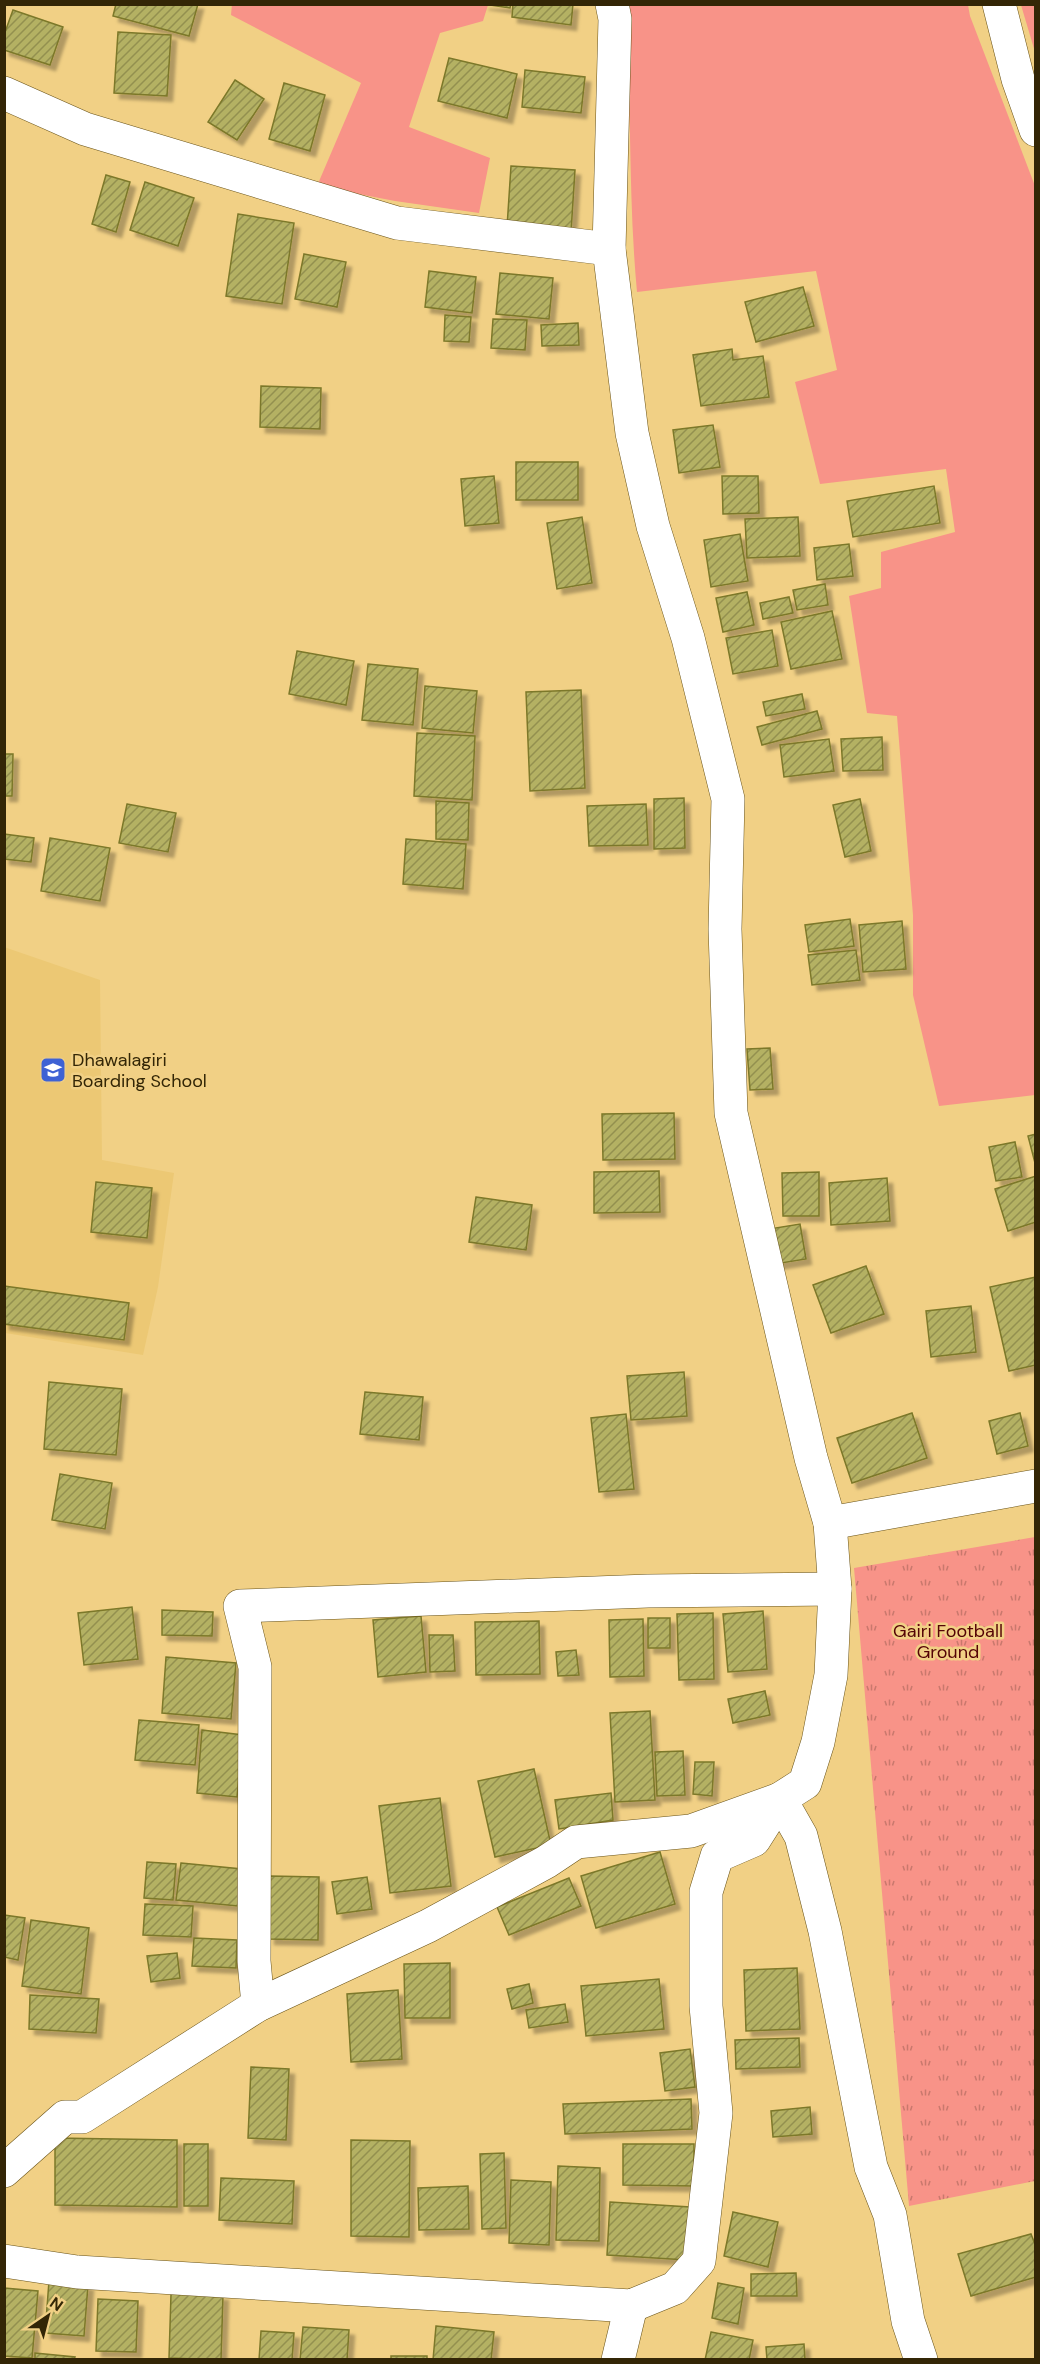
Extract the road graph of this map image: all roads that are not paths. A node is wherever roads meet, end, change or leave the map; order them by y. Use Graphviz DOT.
graph roads {
  1 [pos="612,4"];
  2 [pos="999,4"];
  3 [pos="4,93"];
  4 [pos="1035,130"];
  5 [pos="609,249"];
  6 [pos="1035,1486"];
  7 [pos="830,1523"];
  8 [pos="835,1589"];
  9 [pos="780,1798"];
  10 [pos="258,2005"];
  11 [pos="4,2171"];
  12 [pos="4,2261"];
  13 [pos="631,2306"];
  14 [pos="618,2360"];
  15 [pos="921,2360"];
  1 -- 5 [label="street"];
  2 -- 4 [label="street"];
  3 -- 5 [label="street"];
  5 -- 7 [label="street"];
  6 -- 7 [label="street"];
  7 -- 8 [label="street"];
  8 -- 9 [label="street"];
  8 -- 10 [label="street"];
  9 -- 10 [label="street"];
  9 -- 13 [label="street"];
  9 -- 15 [label="street"];
  10 -- 11 [label="street"];
  12 -- 13 [label="street"];
  13 -- 14 [label="street"];
}
